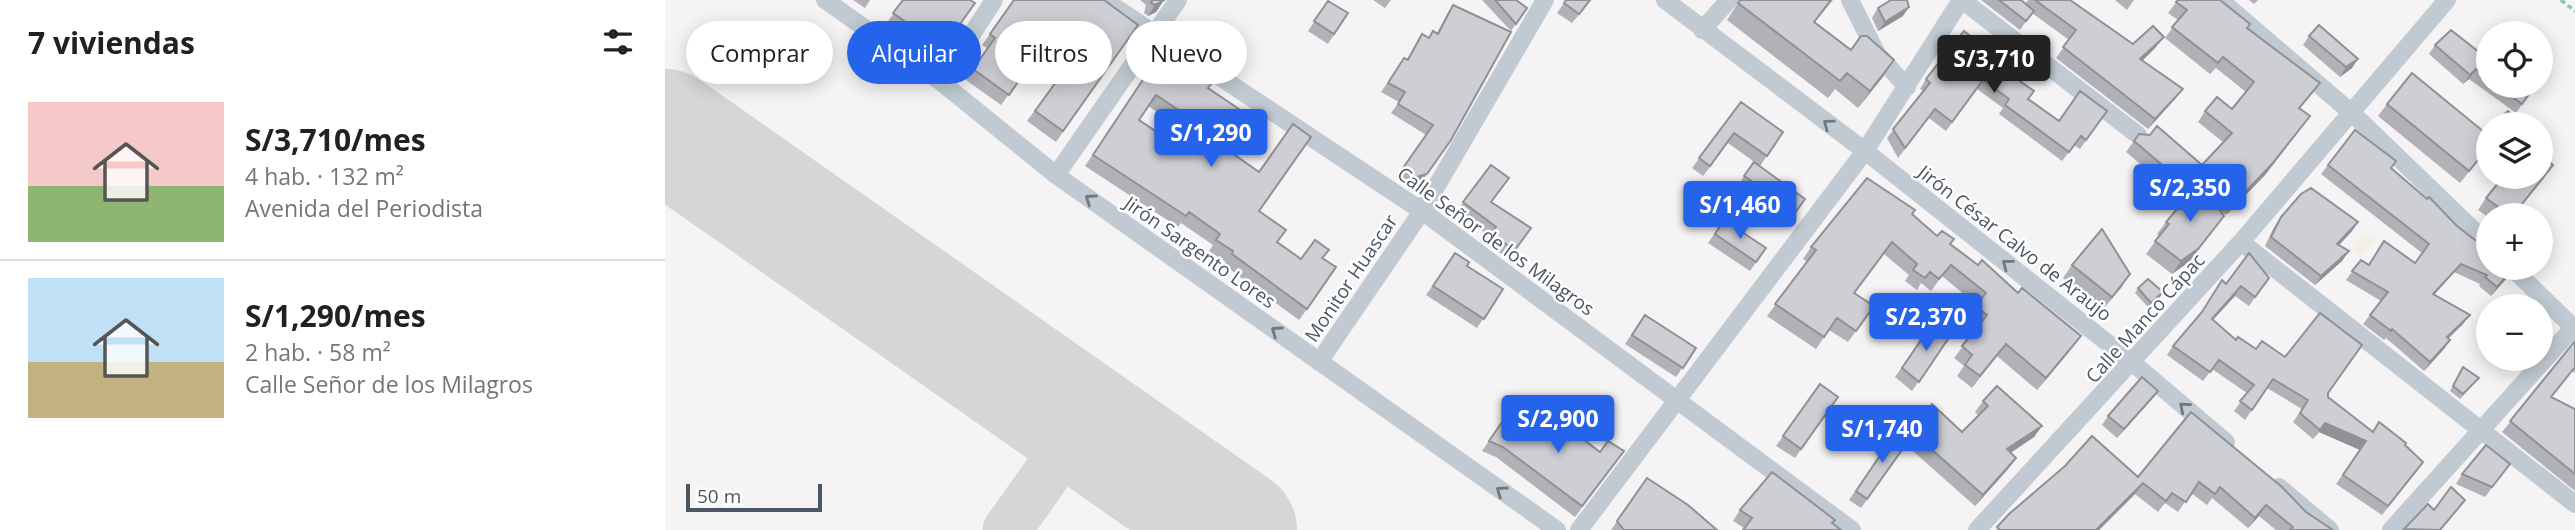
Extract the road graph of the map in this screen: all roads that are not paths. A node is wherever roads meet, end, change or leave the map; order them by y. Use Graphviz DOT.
graph roads {
  1 [pos="825,0"];
  2 [pos="994,0"];
  3 [pos="1104,0"];
  4 [pos="1178,0"];
  5 [pos="1545,0"];
  6 [pos="1665,0"];
  7 [pos="1728,0"];
  8 [pos="1850,0"];
  9 [pos="1962,0"];
  10 [pos="2220,0"];
  11 [pos="2447,0"];
  12 [pos="855,21"];
  13 [pos="980,21"];
  14 [pos="1135,21"];
  15 [pos="1163,21"];
  16 [pos="1702,30"];
  17 [pos="1126,74"];
  18 [pos="943,84"];
  19 [pos="1230,84"];
  20 [pos="1907,87"];
  21 [pos="2353,114"];
  22 [pos="2138,135"];
  23 [pos="1865,152"];
  24 [pos="1056,175"];
  25 [pos="1422,211"];
  26 [pos="2476,232"];
  27 [pos="2241,243"];
  28 [pos="2524,280"];
  29 [pos="2574,328"];
  30 [pos="1319,362"];
  31 [pos="2133,363"];
  32 [pos="1677,398"];
  33 [pos="2482,431"];
  34 [pos="2237,451"];
  35 [pos="2268,477"];
  36 [pos="2575,505"];
  37 [pos="1557,530"];
  38 [pos="1579,530"];
  39 [pos="1852,530"];
  40 [pos="1977,530"];
  41 [pos="2330,530"];
  42 [pos="2391,530"];
  1 -- 12 [label="street, Jirón Sargento Lores"];
  2 -- 13 [label="street"];
  3 -- 14 [label="street, Calle Señor de los Milagros"];
  4 -- 15 [label="street"];
  5 -- 25 [label="street, Monitor Huascar"];
  6 -- 16 [label="street, Jirón César Calvo de Araujo"];
  7 -- 16 [label="street"];
  8 -- 20 [label="street"];
  9 -- 20 [label="street"];
  9 -- 22 [label="street"];
  10 -- 21 [label="street"];
  11 -- 21 [label="street, Calle Manco Cápac"];
  23 -- 16 [label="street, Jirón César Calvo de Araujo, one-way"];
  17 -- 24 [label="street"];
  18 -- 24 [label="street, Jirón Sargento Lores"];
  19 -- 25 [label="street, Calle Señor de los Milagros"];
  20 -- 23 [label="street"];
  21 -- 26 [label="street"];
  21 -- 27 [label="street, Calle Manco Cápac"];
  31 -- 23 [label="street, Jirón César Calvo de Araujo, one-way"];
  23 -- 32 [label="street"];
  30 -- 24 [label="street, Jirón Sargento Lores, one-way"];
  25 -- 30 [label="street, Monitor Huascar"];
  25 -- 32 [label="street, Calle Señor de los Milagros"];
  27 -- 31 [label="street, Calle Manco Cápac"];
  27 -- 33 [label="street"];
  28 -- 29 [label="street"];
  29 -- 33 [label="street"];
  37 -- 30 [label="street, Jirón Sargento Lores, one-way"];
  34 -- 31 [label="street, Jirón César Calvo de Araujo, one-way"];
  31 -- 40 [label="street, Calle Manco Cápac"];
  32 -- 38 [label="street"];
  32 -- 39 [label="street, Calle Señor de los Milagros"];
  33 -- 36 [label="street"];
  33 -- 42 [label="street"];
  35 -- 41 [label="street"];
}
